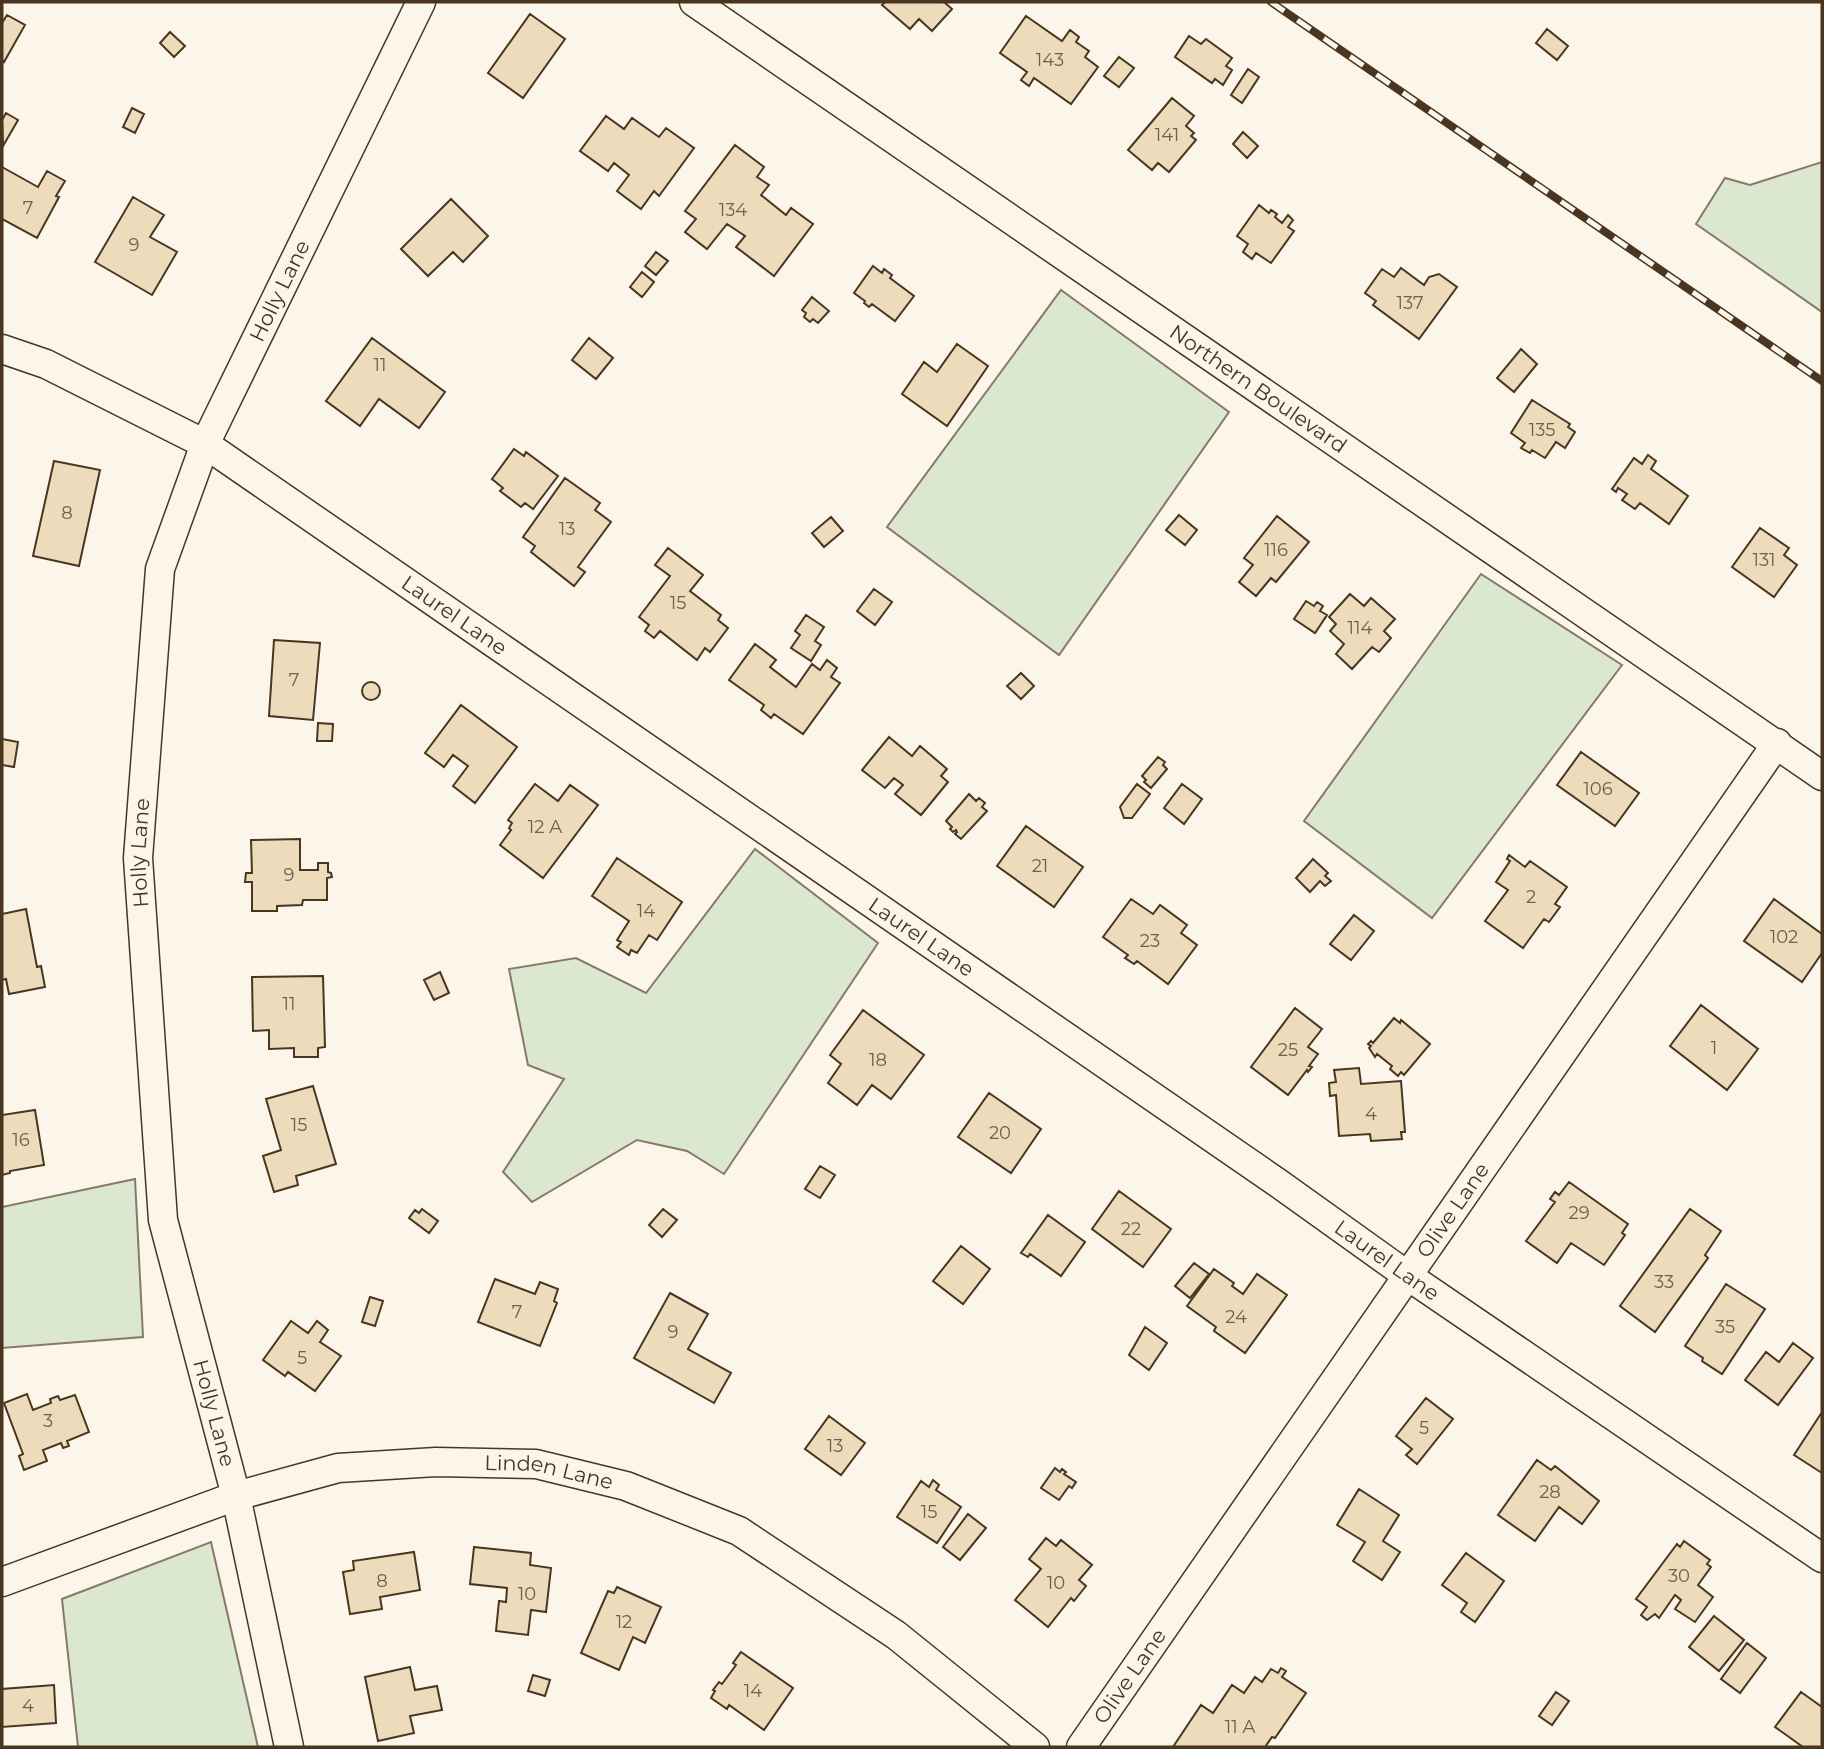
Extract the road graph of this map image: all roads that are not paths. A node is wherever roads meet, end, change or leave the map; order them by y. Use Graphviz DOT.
graph roads {
  1 [pos="421,2"];
  2 [pos="694,2"];
  3 [pos="2,349"];
  4 [pos="205,443"];
  5 [pos="1777,743"];
  6 [pos="1822,776"];
  7 [pos="1408,1276"];
  8 [pos="236,1496"];
  9 [pos="1822,1558"];
  10 [pos="2,1582"];
  11 [pos="289,1747"];
  12 [pos="1035,1747"];
  13 [pos="1081,1747"];
  1 -- 4 [label="street, Holly Lane"];
  2 -- 5 [label="street, Northern Boulevard"];
  3 -- 4 [label="street, Laurel Lane"];
  4 -- 7 [label="street, Laurel Lane"];
  4 -- 8 [label="street, Holly Lane"];
  5 -- 6 [label="street, Northern Boulevard"];
  5 -- 7 [label="street, Olive Lane"];
  7 -- 9 [label="street, Laurel Lane"];
  7 -- 13 [label="street, Olive Lane"];
  8 -- 10 [label="street, Linden Lane"];
  8 -- 11 [label="street, Holly Lane"];
  8 -- 12 [label="street, Linden Lane"];
}
